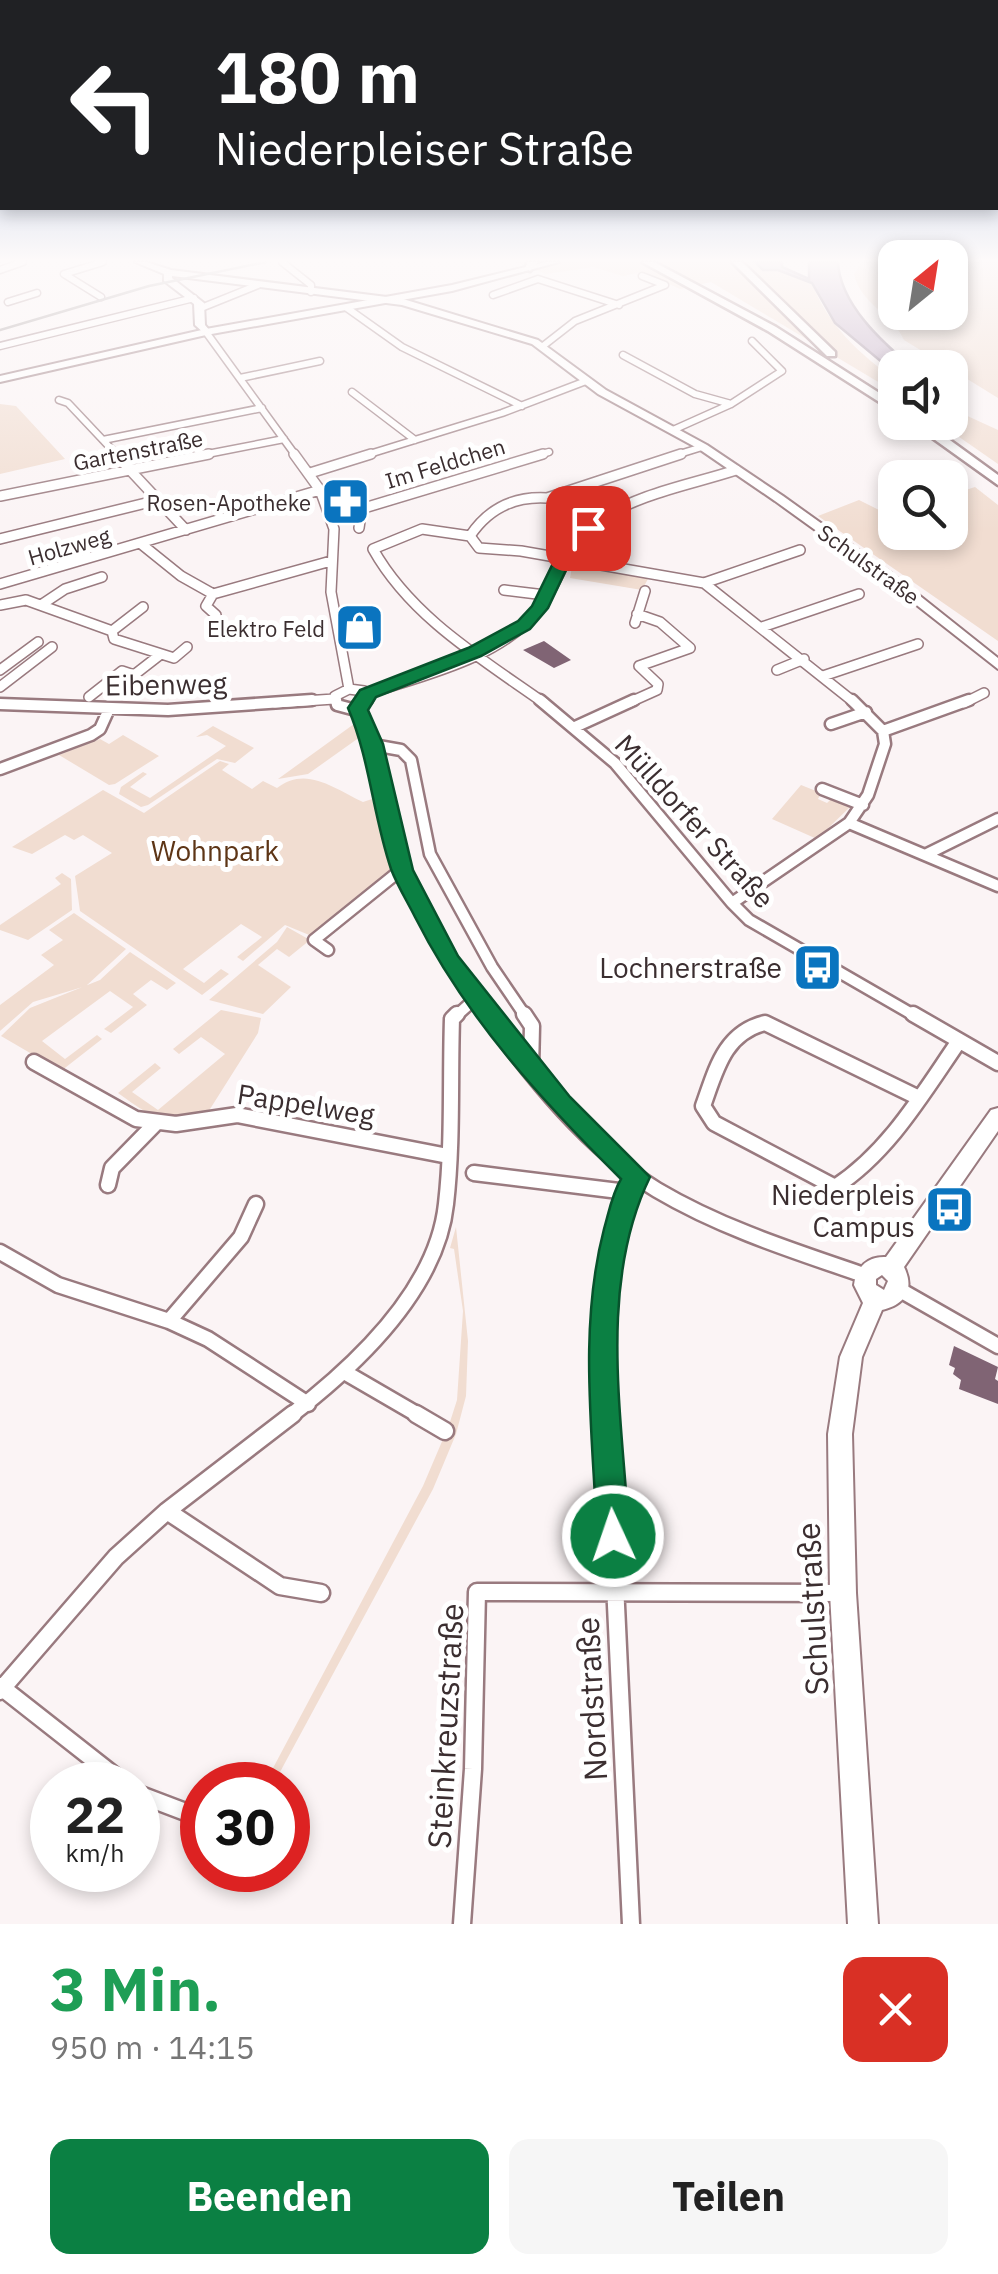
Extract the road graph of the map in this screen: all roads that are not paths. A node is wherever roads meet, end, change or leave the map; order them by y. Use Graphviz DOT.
graph roads {
  1 [pos="121,352"];
  2 [pos="221,352"];
  3 [pos="412,352"];
  4 [pos="550,352"];
  5 [pos="762,352"];
  6 [pos="807,352"];
  7 [pos="820,352"];
  8 [pos="830,352"];
  9 [pos="622,355"];
  10 [pos="320,361"];
  11 [pos="849,368"];
  12 [pos="240,378"];
  13 [pos="0,380"];
  14 [pos="586,380"];
  15 [pos="878,387"];
  16 [pos="352,392"];
  17 [pos="878,397"];
  18 [pos="58,400"];
  19 [pos="731,404"];
  20 [pos="522,406"];
  21 [pos="262,408"];
  22 [pos="674,430"];
  23 [pos="284,439"];
  24 [pos="103,440"];
  25 [pos="415,440"];
  26 [pos="941,440"];
  27 [pos="956,440"];
  28 [pos="702,447"];
  29 [pos="548,452"];
  30 [pos="130,469"];
  31 [pos="736,470"];
  32 [pos="998,470"];
  33 [pos="310,473"];
  34 [pos="998,481"];
  35 [pos="320,490"];
  36 [pos="0,496"];
  37 [pos="158,500"];
  38 [pos="352,511"];
  39 [pos="331,518"];
  40 [pos="359,528"];
  41 [pos="186,530"];
  42 [pos="470,536"];
  43 [pos="0,539"];
  44 [pos="140,544"];
  45 [pos="480,548"];
  46 [pos="800,550"];
  47 [pos="472,558"];
  48 [pos="562,558"];
  49 [pos="332,561"];
  50 [pos="102,577"];
  51 [pos="704,583"];
  52 [pos="0,584"];
  53 [pos="504,590"];
  54 [pos="645,591"];
  55 [pos="213,594"];
  56 [pos="860,594"];
  57 [pos="546,595"];
  58 [pos="0,605"];
  59 [pos="41,605"];
  60 [pos="144,607"];
  61 [pos="216,615"];
  62 [pos="762,627"];
  63 [pos="112,631"];
  64 [pos="38,642"];
  65 [pos="918,644"];
  66 [pos="52,647"];
  67 [pos="187,647"];
  68 [pos="474,652"];
  69 [pos="160,654"];
  70 [pos="804,660"];
  71 [pos="998,665"];
  72 [pos="777,670"];
  73 [pos="0,671"];
  74 [pos="14,676"];
  75 [pos="823,676"];
  76 [pos="0,687"];
  77 [pos="348,689"];
  78 [pos="984,692"];
  79 [pos="367,694"];
  80 [pos="89,698"];
  81 [pos="334,699"];
  82 [pos="0,704"];
  83 [pos="358,708"];
  84 [pos="109,709"];
  85 [pos="866,712"];
  86 [pos="830,724"];
  87 [pos="575,727"];
  88 [pos="883,731"];
  89 [pos="373,744"];
  90 [pos="0,769"];
  91 [pos="822,789"];
  92 [pos="862,806"];
  93 [pos="998,820"];
  94 [pos="849,824"];
  95 [pos="925,855"];
  96 [pos="402,870"];
  97 [pos="998,886"];
  98 [pos="732,903"];
  99 [pos="328,950"];
  100 [pos="475,999"];
  101 [pos="959,1041"];
  102 [pos="34,1062"];
  103 [pos="998,1062"];
  104 [pos="531,1070"];
  105 [pos="919,1098"];
  106 [pos="998,1116"];
  107 [pos="155,1124"];
  108 [pos="448,1156"];
  109 [pos="474,1173"];
  110 [pos="637,1177"];
  111 [pos="108,1184"];
  112 [pos="627,1192"];
  113 [pos="256,1204"];
  114 [pos="0,1252"];
  115 [pos="880,1288"];
  116 [pos="168,1321"];
  117 [pos="998,1346"];
  118 [pos="346,1374"];
  119 [pos="308,1404"];
  120 [pos="444,1431"];
  121 [pos="167,1511"];
  122 [pos="616,1583"];
  123 [pos="321,1592"];
  124 [pos="843,1594"];
  125 [pos="1,1688"];
  126 [pos="96,1762"];
  127 [pos="462,1924"];
  128 [pos="631,1924"];
  129 [pos="862,1924"];
  1 -- 13 [label="street"];
  2 -- 12 [label="street"];
  3 -- 20 [label="street"];
  4 -- 14 [label="street, Schulstraße"];
  5 -- 19 [label="street"];
  6 -- 17 [label="highway"];
  7 -- 11 [label="highway"];
  8 -- 11 [label="highway"];
  9 -- 19 [label="street"];
  10 -- 12 [label="street"];
  11 -- 15 [label="highway"];
  12 -- 21 [label="street"];
  14 -- 20 [label="street"];
  14 -- 22 [label="street, Schulstraße"];
  16 -- 25 [label="street"];
  18 -- 24 [label="street"];
  19 -- 22 [label="street"];
  20 -- 25 [label="street"];
  21 -- 23 [label="street"];
  21 -- 24 [label="street"];
  22 -- 28 [label="street, Schulstraße"];
  23 -- 30 [label="street, Gartenstraße"];
  23 -- 33 [label="street"];
  24 -- 30 [label="street"];
  25 -- 33 [label="street"];
  26 -- 34 [label="highway"];
  27 -- 32 [label="highway"];
  28 -- 31 [label="street, Schulstraße"];
  28 -- 42 [label="street"];
  29 -- 38 [label="street, Im Feldchen"];
  30 -- 36 [label="street, Gartenstraße"];
  30 -- 37 [label="street"];
  31 -- 48 [label="street"];
  31 -- 71 [label="street, Schulstraße"];
  33 -- 35 [label="street"];
  35 -- 39 [label="street"];
  35 -- 41 [label="street, Holzweg"];
  37 -- 41 [label="street"];
  37 -- 43 [label="street"];
  38 -- 39 [label="street, Im Feldchen"];
  38 -- 40 [label="street, Im Feldchen"];
  39 -- 49 [label="street"];
  41 -- 44 [label="street, Holzweg"];
  42 -- 45 [label="street"];
  42 -- 68 [label="street, Mülldorfer Straße"];
  44 -- 52 [label="street, Holzweg"];
  44 -- 55 [label="street"];
  45 -- 47 [label="street"];
  45 -- 48 [label="street"];
  46 -- 51 [label="street"];
  48 -- 51 [label="street"];
  48 -- 57 [label="street"];
  49 -- 55 [label="street"];
  49 -- 77 [label="street"];
  50 -- 59 [label="street"];
  51 -- 62 [label="street"];
  53 -- 57 [label="street"];
  54 -- 87 [label="street"];
  55 -- 61 [label="street"];
  56 -- 62 [label="street"];
  57 -- 68 [label="street"];
  58 -- 59 [label="street"];
  59 -- 63 [label="street"];
  60 -- 63 [label="street"];
  62 -- 70 [label="street"];
  63 -- 69 [label="street"];
  64 -- 73 [label="street"];
  65 -- 75 [label="street"];
  66 -- 74 [label="street"];
  67 -- 69 [label="street"];
  68 -- 79 [label="street"];
  68 -- 87 [label="street, Mülldorfer Straße"];
  69 -- 80 [label="street"];
  70 -- 72 [label="street"];
  70 -- 75 [label="street"];
  73 -- 74 [label="street"];
  74 -- 76 [label="street"];
  75 -- 85 [label="street"];
  77 -- 79 [label="street"];
  77 -- 81 [label="street"];
  78 -- 88 [label="street"];
  79 -- 83 [label="street"];
  81 -- 83 [label="street"];
  81 -- 84 [label="street, Eibenweg"];
  82 -- 84 [label="street, Eibenweg"];
  83 -- 89 [label="street"];
  84 -- 90 [label="street"];
  85 -- 86 [label="street"];
  85 -- 88 [label="street"];
  87 -- 98 [label="street, Mülldorfer Straße"];
  88 -- 92 [label="street"];
  89 -- 96 [label="street"];
  89 -- 104 [label="street"];
  91 -- 92 [label="street"];
  92 -- 94 [label="street"];
  93 -- 95 [label="street"];
  94 -- 95 [label="street"];
  94 -- 98 [label="street"];
  95 -- 97 [label="street"];
  96 -- 99 [label="street"];
  96 -- 100 [label="street"];
  98 -- 101 [label="street, Mülldorfer Straße"];
  100 -- 104 [label="street"];
  100 -- 108 [label="street"];
  101 -- 103 [label="street, Mülldorfer Straße"];
  101 -- 105 [label="street"];
  102 -- 107 [label="street, Pappelweg"];
  104 -- 110 [label="street"];
  105 -- 105 [label="street"];
  106 -- 115 [label="street"];
  107 -- 108 [label="street, Pappelweg"];
  107 -- 111 [label="street"];
  108 -- 118 [label="street"];
  109 -- 112 [label="street"];
  110 -- 112 [label="street, Nordstraße"];
  110 -- 115 [label="street"];
  112 -- 122 [label="street, Nordstraße"];
  113 -- 116 [label="street"];
  114 -- 116 [label="street"];
  115 -- 117 [label="street"];
  115 -- 124 [label="street, Schulstraße"];
  116 -- 119 [label="street"];
  118 -- 119 [label="street"];
  118 -- 120 [label="street"];
  119 -- 121 [label="street"];
  121 -- 123 [label="street"];
  121 -- 125 [label="street"];
  122 -- 124 [label="street, Steinkreuzstraße"];
  122 -- 127 [label="street, Steinkreuzstraße"];
  122 -- 128 [label="street, Nordstraße"];
  124 -- 129 [label="street, Schulstraße"];
  125 -- 126 [label="street"];
}
